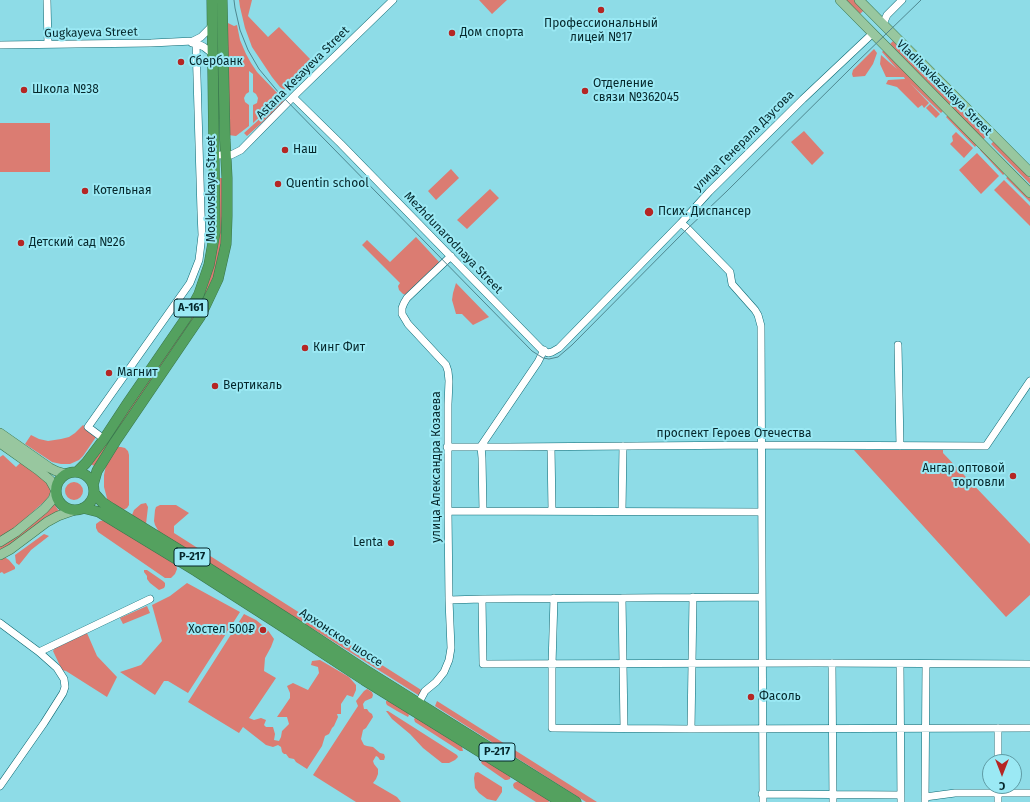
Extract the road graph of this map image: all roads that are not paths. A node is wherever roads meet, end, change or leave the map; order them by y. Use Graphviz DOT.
graph roads {
  1 [pos="47,0"];
  2 [pos="212,0"];
  3 [pos="222,0"];
  4 [pos="393,0"];
  5 [pos="840,0"];
  6 [pos="859,0"];
  7 [pos="902,0"];
  8 [pos="883,24"];
  9 [pos="212,26"];
  10 [pos="873,33"];
  11 [pos="182,41"];
  12 [pos="48,44"];
  13 [pos="196,44"];
  14 [pos="0,45"];
  15 [pos="213,54"];
  16 [pos="293,97"];
  17 [pos="226,154"];
  18 [pos="214,155"];
  19 [pos="1030,172"];
  20 [pos="1030,193"];
  21 [pos="681,223"];
  22 [pos="451,256"];
  23 [pos="898,345"];
  24 [pos="544,350"];
  25 [pos="552,352"];
  26 [pos="1030,381"];
  27 [pos="0,433"];
  28 [pos="104,439"];
  29 [pos="0,443"];
  30 [pos="761,445"];
  31 [pos="481,446"];
  32 [pos="623,446"];
  33 [pos="900,446"];
  34 [pos="447,447"];
  35 [pos="551,447"];
  36 [pos="77,472"];
  37 [pos="66,474"];
  38 [pos="94,489"];
  39 [pos="55,491"];
  40 [pos="79,509"];
  41 [pos="448,511"];
  42 [pos="483,511"];
  43 [pos="552,511"];
  44 [pos="622,511"];
  45 [pos="761,512"];
  46 [pos="0,542"];
  47 [pos="0,555"];
  48 [pos="693,597"];
  49 [pos="762,597"];
  50 [pos="554,598"];
  51 [pos="622,598"];
  52 [pos="150,599"];
  53 [pos="482,599"];
  54 [pos="449,600"];
  55 [pos="0,623"];
  56 [pos="39,652"];
  57 [pos="762,663"];
  58 [pos="832,663"];
  59 [pos="622,664"];
  60 [pos="692,664"];
  61 [pos="900,664"];
  62 [pos="926,664"];
  63 [pos="1030,664"];
  64 [pos="552,665"];
  65 [pos="416,707"];
  66 [pos="624,728"];
  67 [pos="833,728"];
  68 [pos="901,728"];
  69 [pos="925,728"];
  70 [pos="998,728"];
  71 [pos="1030,728"];
  72 [pos="691,729"];
  73 [pos="762,729"];
  74 [pos="998,754"];
  75 [pos="0,786"];
  76 [pos="982,791"];
  77 [pos="762,798"];
  78 [pos="833,798"];
  79 [pos="901,798"];
  80 [pos="925,799"];
  81 [pos="561,802"];
  82 [pos="576,802"];
  1 -- 12 [label="street"];
  2 -- 9 [label="highway, Moskovskaya Street / А-161"];
  3 -- 17 [label="highway, Moskovskaya Street / А-161"];
  4 -- 16 [label="street, Astana Kesayeva Street"];
  5 -- 10 [label="main road, Vladikavkazskaya Street"];
  6 -- 8 [label="main road, Vladikavkazskaya Street"];
  7 -- 8 [label="street, улица Генерала Дзусова"];
  8 -- 10 [label="main road, улица Генерала Дзусова"];
  8 -- 19 [label="main road, Vladikavkazskaya Street"];
  9 -- 11 [label="street, Gugkayeva Street"];
  9 -- 15 [label="highway, Moskovskaya Street / А-161"];
  10 -- 20 [label="main road, Vladikavkazskaya Street"];
  10 -- 21 [label="street, улица Генерала Дзусова"];
  11 -- 12 [label="street, Gugkayeva Street"];
  11 -- 13 [label="street, Gugkayeva Street"];
  12 -- 14 [label="street, Gugkayeva Street"];
  13 -- 15 [label="street, Gugkayeva Street"];
  13 -- 28 [label="street"];
  15 -- 18 [label="highway, Moskovskaya Street / А-161"];
  16 -- 17 [label="street, Astana Kesayeva Street"];
  16 -- 22 [label="street, Mezhdunarodnaya Street"];
  17 -- 18 [label="street, Astana Kesayeva Street"];
  17 -- 38 [label="highway, Moskovskaya Street / А-161"];
  18 -- 28 [label="highway, Moskovskaya Street / А-161"];
  21 -- 25 [label="street, улица Генерала Дзусова"];
  21 -- 30 [label="street"];
  22 -- 24 [label="street, Mezhdunarodnaya Street"];
  22 -- 34 [label="street, улица Александра Козаева"];
  23 -- 33 [label="street"];
  24 -- 25 [label="street, Mezhdunarodnaya Street"];
  24 -- 31 [label="street"];
  26 -- 33 [label="street, проспект Героев Отечества"];
  27 -- 37 [label="main road"];
  28 -- 36 [label="highway, Moskovskaya Street / А-161"];
  29 -- 39 [label="main road"];
  30 -- 32 [label="street, проспект Героев Отечества"];
  30 -- 33 [label="street, проспект Героев Отечества"];
  30 -- 45 [label="street"];
  31 -- 34 [label="street, проспект Героев Отечества"];
  31 -- 35 [label="street, проспект Героев Отечества"];
  31 -- 42 [label="street"];
  32 -- 35 [label="street, проспект Героев Отечества"];
  32 -- 44 [label="street"];
  34 -- 41 [label="street, улица Александра Козаева"];
  35 -- 43 [label="street"];
  36 -- 37 [label="highway"];
  36 -- 38 [label="highway"];
  37 -- 39 [label="highway"];
  38 -- 40 [label="highway"];
  38 -- 65 [label="highway, Архонское шоссе / Р-217"];
  39 -- 40 [label="highway"];
  39 -- 46 [label="main road"];
  40 -- 47 [label="main road"];
  40 -- 65 [label="highway, Архонское шоссе / Р-217"];
  41 -- 42 [label="street"];
  41 -- 54 [label="street, улица Александра Козаева"];
  42 -- 43 [label="street"];
  43 -- 44 [label="street"];
  44 -- 45 [label="street"];
  45 -- 49 [label="street"];
  48 -- 49 [label="street"];
  48 -- 51 [label="street"];
  48 -- 60 [label="street"];
  49 -- 57 [label="street"];
  50 -- 51 [label="street"];
  50 -- 53 [label="street"];
  50 -- 64 [label="street"];
  51 -- 59 [label="street"];
  52 -- 56 [label="street"];
  53 -- 54 [label="street"];
  53 -- 64 [label="street"];
  54 -- 65 [label="street, улица Александра Козаева"];
  55 -- 56 [label="street"];
  56 -- 75 [label="street"];
  57 -- 58 [label="street"];
  57 -- 60 [label="street"];
  57 -- 73 [label="street"];
  58 -- 61 [label="street"];
  58 -- 67 [label="street"];
  59 -- 60 [label="street"];
  59 -- 64 [label="street"];
  59 -- 66 [label="street"];
  60 -- 72 [label="street"];
  61 -- 62 [label="street"];
  61 -- 68 [label="street"];
  62 -- 63 [label="street"];
  62 -- 69 [label="street"];
  64 -- 66 [label="street"];
  65 -- 81 [label="highway, Архонское шоссе / Р-217"];
  65 -- 82 [label="highway, Архонское шоссе / Р-217"];
  66 -- 72 [label="street"];
  67 -- 68 [label="street"];
  67 -- 73 [label="street"];
  67 -- 78 [label="street"];
  68 -- 69 [label="street"];
  68 -- 79 [label="street"];
  69 -- 70 [label="street"];
  69 -- 80 [label="street"];
  70 -- 71 [label="street"];
  70 -- 74 [label="street"];
  72 -- 73 [label="street"];
  73 -- 77 [label="street"];
  76 -- 80 [label="street"];
  77 -- 78 [label="street"];
  78 -- 79 [label="street"];
}
